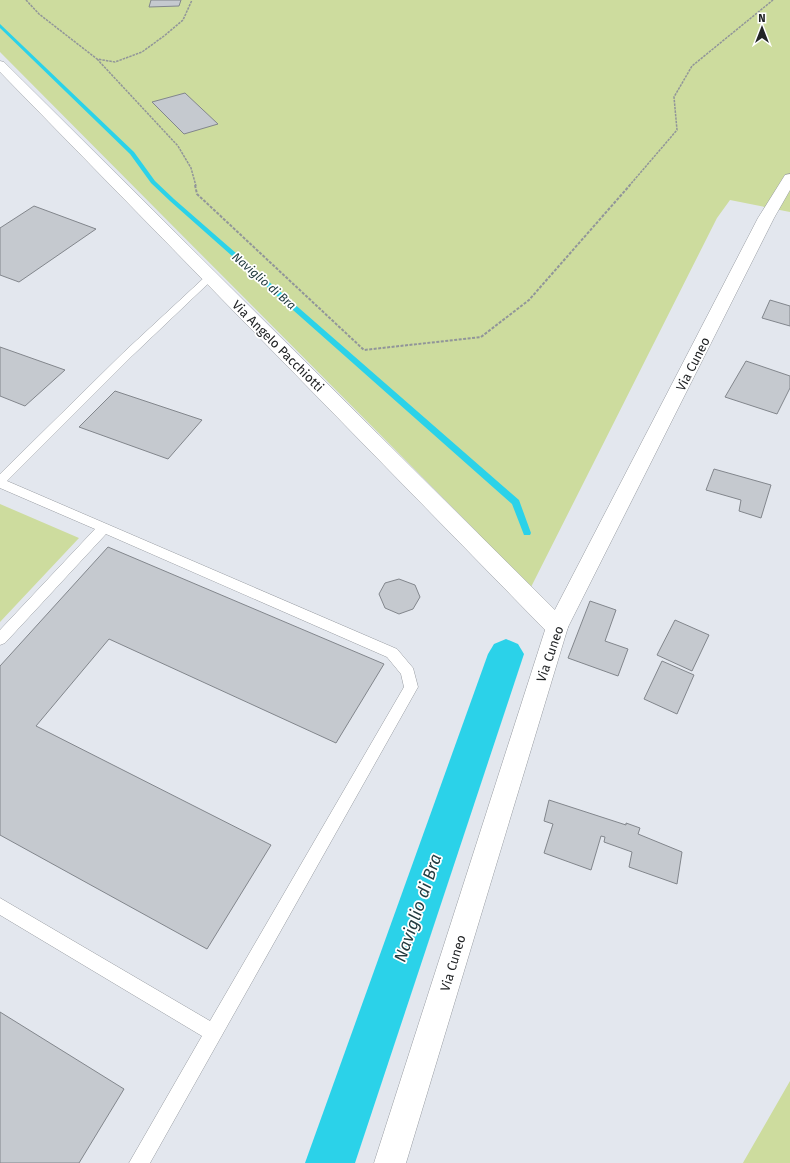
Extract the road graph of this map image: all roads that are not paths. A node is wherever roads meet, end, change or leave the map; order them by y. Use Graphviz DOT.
graph roads {
  1 [pos="0,65"];
  2 [pos="790,178"];
  3 [pos="210,277"];
  4 [pos="0,482"];
  5 [pos="104,528"];
  6 [pos="558,627"];
  7 [pos="0,639"];
  8 [pos="0,906"];
  9 [pos="214,1033"];
  10 [pos="139,1163"];
  11 [pos="390,1163"];
  1 -- 3 [label="street, Via Angelo Pacchiotti"];
  2 -- 6 [label="street, Via Cuneo"];
  3 -- 4 [label="lane"];
  3 -- 6 [label="street, Via Angelo Pacchiotti"];
  4 -- 5 [label="lane"];
  5 -- 7 [label="lane"];
  5 -- 9 [label="lane"];
  6 -- 11 [label="street, Via Cuneo"];
  8 -- 9 [label="lane"];
  9 -- 10 [label="lane"];
}
